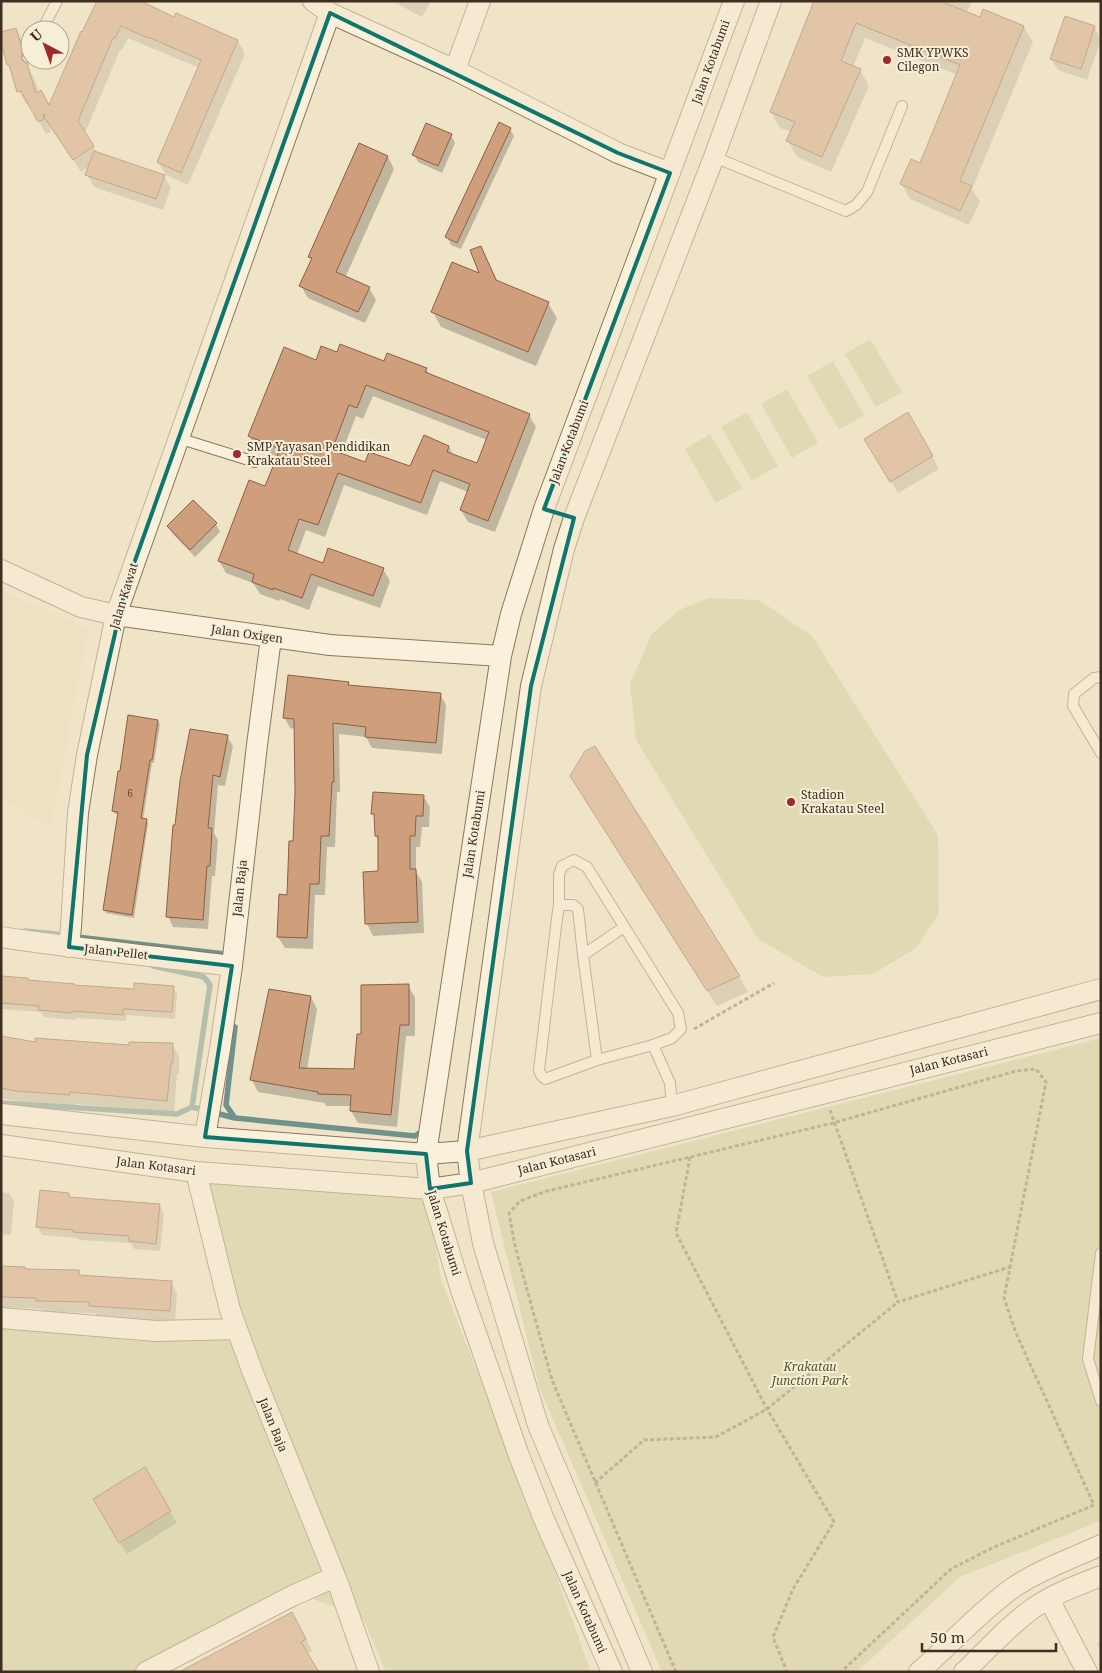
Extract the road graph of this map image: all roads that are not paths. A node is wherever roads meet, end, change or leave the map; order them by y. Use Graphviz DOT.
graph roads {
  1 [pos="57,1"];
  2 [pos="313,1"];
  3 [pos="480,1"];
  4 [pos="734,1"];
  5 [pos="771,1"];
  6 [pos="330,13"];
  7 [pos="47,20"];
  8 [pos="455,70"];
  9 [pos="902,106"];
  10 [pos="714,157"];
  11 [pos="670,173"];
  12 [pos="178,438"];
  13 [pos="255,462"];
  14 [pos="544,509"];
  15 [pos="574,518"];
  16 [pos="1,570"];
  17 [pos="116,616"];
  18 [pos="271,638"];
  19 [pos="502,656"];
  20 [pos="1101,677"];
  21 [pos="1101,753"];
  22 [pos="559,906"];
  23 [pos="624,927"];
  24 [pos="1,937"];
  25 [pos="70,939"];
  26 [pos="583,955"];
  27 [pos="232,966"];
  28 [pos="1101,989"];
  29 [pos="1101,1022"];
  30 [pos="653,1044"];
  31 [pos="596,1060"];
  32 [pos="672,1106"];
  33 [pos="1,1114"];
  34 [pos="206,1134"];
  35 [pos="1,1145"];
  36 [pos="467,1151"];
  37 [pos="426,1154"];
  38 [pos="196,1172"];
  39 [pos="471,1183"];
  40 [pos="430,1189"];
  41 [pos="1101,1253"];
  42 [pos="1,1318"];
  43 [pos="237,1329"];
  44 [pos="1101,1401"];
  45 [pos="1101,1545"];
  46 [pos="1101,1576"];
  47 [pos="335,1577"];
  48 [pos="1049,1599"];
  49 [pos="927,1669"];
  50 [pos="146,1672"];
  51 [pos="369,1672"];
  52 [pos="612,1672"];
  53 [pos="642,1672"];
  54 [pos="964,1672"];
  55 [pos="1087,1672"];
  1 -- 7 [label="lane"];
  2 -- 6 [label="street"];
  3 -- 8 [label="street"];
  4 -- 11 [label="street, Jalan Kotabumi"];
  5 -- 10 [label="street"];
  6 -- 8 [label="street"];
  6 -- 12 [label="street, Jalan Kawat"];
  8 -- 11 [label="street"];
  9 -- 10 [label="lane"];
  10 -- 15 [label="street"];
  11 -- 14 [label="street, Jalan Kotabumi"];
  12 -- 13 [label="lane"];
  12 -- 17 [label="street, Jalan Kawat"];
  14 -- 15 [label="street"];
  14 -- 19 [label="street, Jalan Kotabumi"];
  15 -- 36 [label="street"];
  16 -- 17 [label="street, Jalan Oxigen"];
  17 -- 18 [label="street, Jalan Oxigen"];
  17 -- 25 [label="street, Jalan Kawat"];
  18 -- 19 [label="street, Jalan Oxigen"];
  18 -- 27 [label="street, Jalan Baja"];
  19 -- 37 [label="street, Jalan Kotabumi"];
  20 -- 21 [label="lane"];
  22 -- 23 [label="lane"];
  22 -- 26 [label="lane"];
  22 -- 31 [label="lane"];
  23 -- 26 [label="lane"];
  23 -- 30 [label="lane"];
  24 -- 25 [label="street, Jalan Pellet"];
  25 -- 27 [label="street, Jalan Pellet"];
  26 -- 31 [label="lane"];
  27 -- 34 [label="street, Jalan Baja"];
  28 -- 32 [label="street"];
  29 -- 39 [label="street, Jalan Kotasari"];
  30 -- 31 [label="lane"];
  30 -- 32 [label="lane"];
  32 -- 36 [label="street"];
  33 -- 34 [label="street"];
  34 -- 37 [label="street"];
  35 -- 38 [label="street, Jalan Kotasari"];
  36 -- 37 [label="street"];
  36 -- 39 [label="street"];
  37 -- 40 [label="street, Jalan Kotabumi"];
  38 -- 40 [label="street, Jalan Kotasari"];
  38 -- 43 [label="street, Jalan Baja"];
  39 -- 40 [label="street, Jalan Kotasari"];
  39 -- 53 [label="street"];
  40 -- 52 [label="street, Jalan Kotabumi"];
  41 -- 44 [label="lane"];
  42 -- 43 [label="street"];
  43 -- 47 [label="street, Jalan Baja"];
  45 -- 49 [label="street"];
  46 -- 48 [label="street"];
  47 -- 50 [label="street"];
  47 -- 51 [label="street, Jalan Baja"];
  48 -- 54 [label="street"];
  48 -- 55 [label="street"];
}
